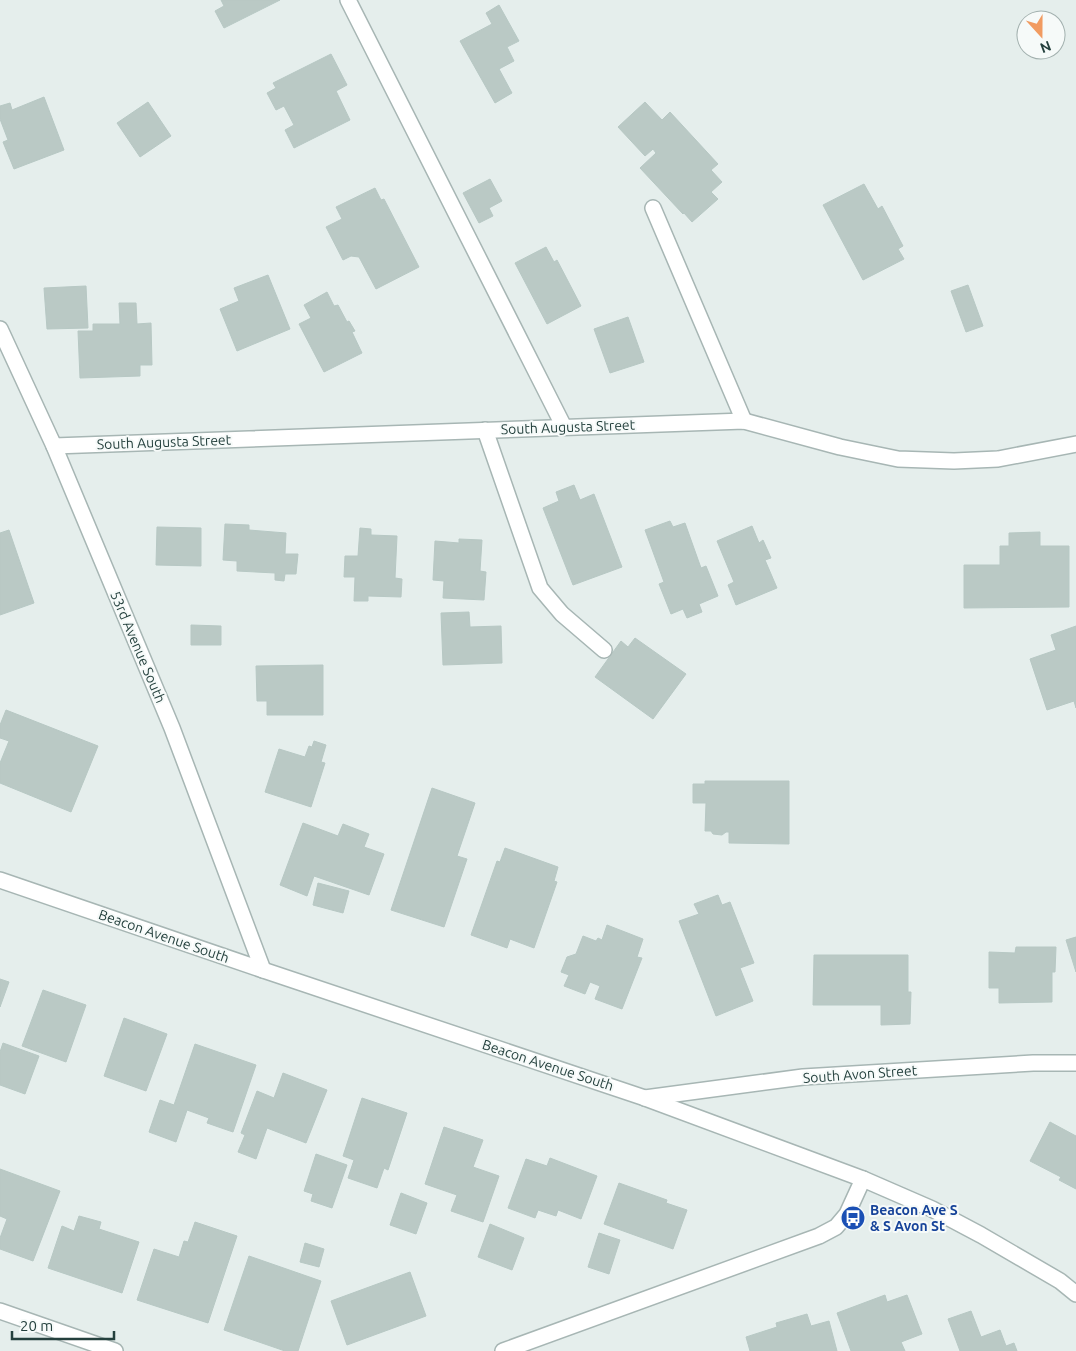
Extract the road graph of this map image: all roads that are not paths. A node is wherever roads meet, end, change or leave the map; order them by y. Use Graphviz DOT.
graph roads {
  1 [pos="348,0"];
  2 [pos="653,208"];
  3 [pos="0,330"];
  4 [pos="744,421"];
  5 [pos="564,427"];
  6 [pos="485,430"];
  7 [pos="1076,444"];
  8 [pos="54,446"];
  9 [pos="604,650"];
  10 [pos="0,880"];
  11 [pos="263,970"];
  12 [pos="1076,1063"];
  13 [pos="645,1098"];
  14 [pos="863,1178"];
  15 [pos="1076,1294"];
  16 [pos="0,1311"];
  17 [pos="115,1351"];
  18 [pos="503,1351"];
  1 -- 5 [label="street"];
  2 -- 4 [label="street"];
  3 -- 8 [label="street, 53rd Avenue South"];
  4 -- 5 [label="street, South Augusta Street"];
  4 -- 7 [label="street, South Augusta Street"];
  5 -- 6 [label="street, South Augusta Street"];
  6 -- 8 [label="street, South Augusta Street"];
  6 -- 9 [label="street"];
  8 -- 11 [label="street, 53rd Avenue South"];
  10 -- 11 [label="street, Beacon Avenue South"];
  11 -- 13 [label="street, Beacon Avenue South"];
  12 -- 13 [label="street, South Avon Street"];
  13 -- 14 [label="street, Beacon Avenue South"];
  14 -- 15 [label="street, Beacon Avenue South"];
  14 -- 18 [label="street"];
  16 -- 17 [label="street"];
}
